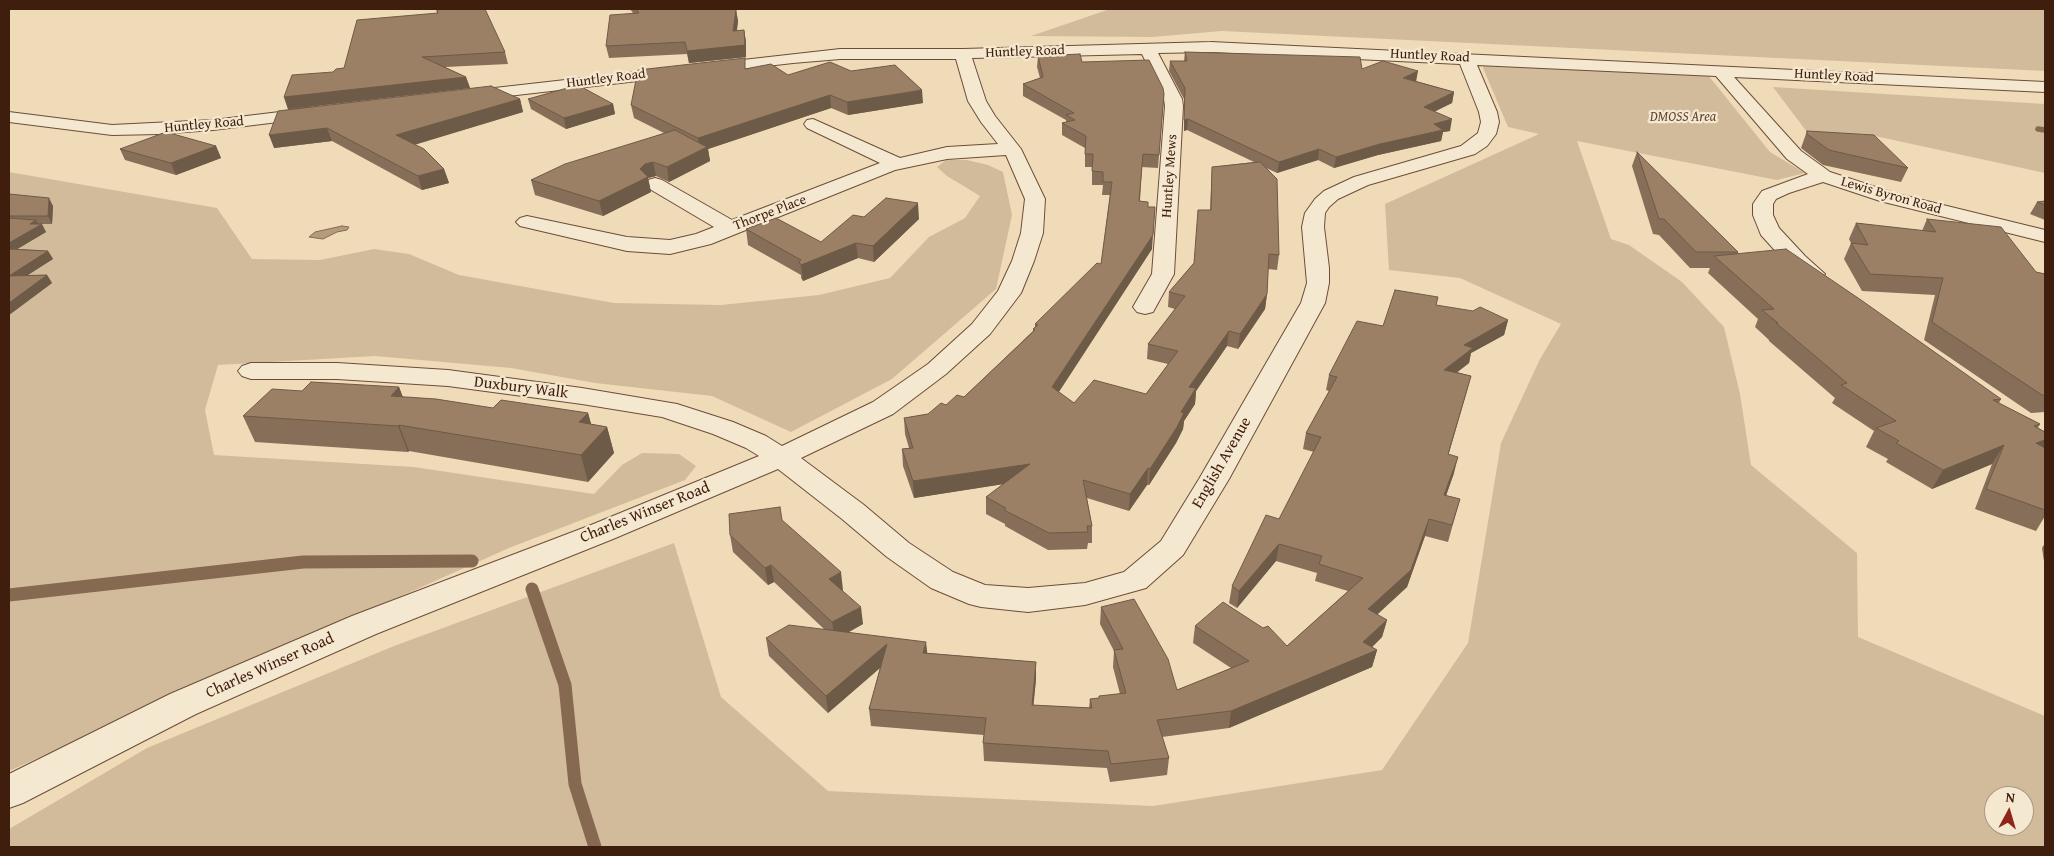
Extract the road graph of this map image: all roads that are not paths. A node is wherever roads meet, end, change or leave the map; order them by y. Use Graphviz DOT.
graph roads {
  1 [pos="1147,48"];
  2 [pos="963,54"];
  3 [pos="1466,58"];
  4 [pos="1719,70"];
  5 [pos="2045,87"];
  6 [pos="449,98"];
  7 [pos="331,111"];
  8 [pos="9,117"];
  9 [pos="813,124"];
  10 [pos="1012,149"];
  11 [pos="898,164"];
  12 [pos="1823,176"];
  13 [pos="655,184"];
  14 [pos="527,222"];
  15 [pos="731,228"];
  16 [pos="2045,236"];
  17 [pos="1834,290"];
  18 [pos="1145,307"];
  19 [pos="251,371"];
  20 [pos="781,457"];
  21 [pos="9,792"];
  1 -- 2 [label="street, Huntley Road"];
  1 -- 3 [label="street, Huntley Road"];
  1 -- 18 [label="street, Huntley Mews"];
  2 -- 6 [label="street, Huntley Road"];
  2 -- 10 [label="street, Charles Winser Road"];
  3 -- 4 [label="street, Huntley Road"];
  3 -- 20 [label="street, English Avenue"];
  4 -- 5 [label="street, Huntley Road"];
  4 -- 12 [label="street, Lewis Byron Road"];
  7 -- 8 [label="street, Huntley Road"];
  9 -- 11 [label="street"];
  10 -- 11 [label="street, Thorpe Place"];
  10 -- 20 [label="street, Charles Winser Road"];
  11 -- 15 [label="street, Thorpe Place"];
  12 -- 16 [label="street, Lewis Byron Road"];
  12 -- 17 [label="street"];
  13 -- 15 [label="street"];
  14 -- 15 [label="street, Thorpe Place"];
  19 -- 20 [label="street, Duxbury Walk"];
  20 -- 21 [label="street, Charles Winser Road"];
}
